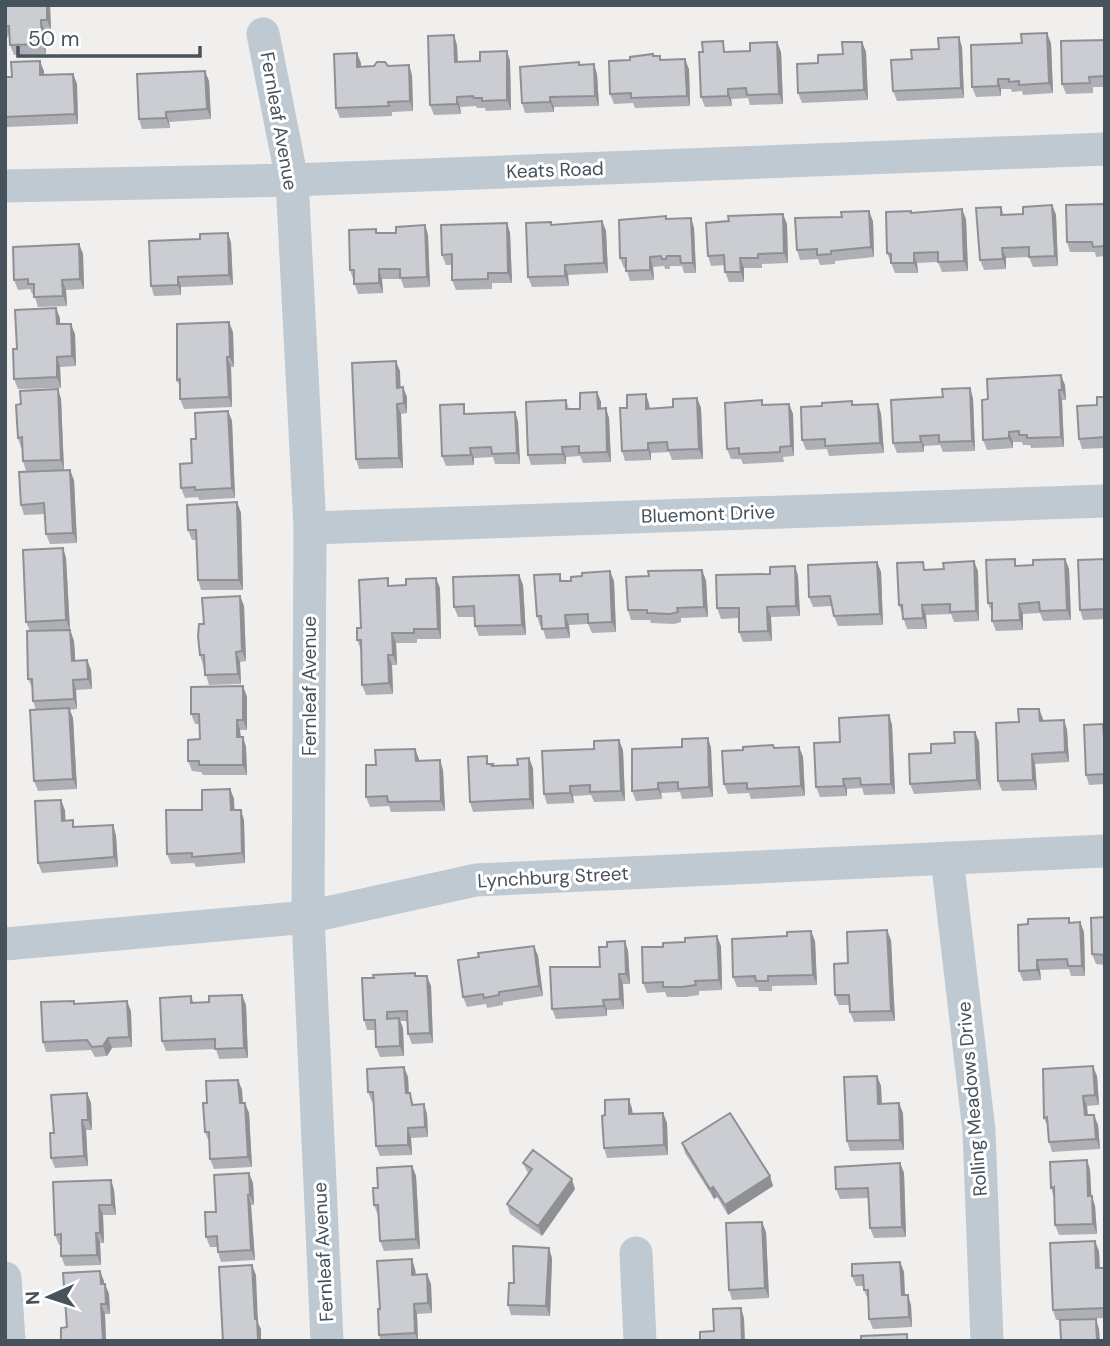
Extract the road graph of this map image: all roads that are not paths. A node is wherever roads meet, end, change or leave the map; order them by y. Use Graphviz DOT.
graph roads {
  1 [pos="263,34"];
  2 [pos="1105,149"];
  3 [pos="292,180"];
  4 [pos="5,186"];
  5 [pos="1105,501"];
  6 [pos="310,528"];
  7 [pos="1105,851"];
  8 [pos="947,858"];
  9 [pos="308,917"];
  10 [pos="5,944"];
  11 [pos="636,1253"];
  12 [pos="5,1278"];
  13 [pos="9,1341"];
  14 [pos="327,1341"];
  15 [pos="640,1341"];
  16 [pos="987,1341"];
  1 -- 3 [label="street, Fernleaf Avenue"];
  2 -- 3 [label="street, Keats Road"];
  3 -- 4 [label="street, Keats Road"];
  3 -- 6 [label="street, Fernleaf Avenue"];
  5 -- 6 [label="street, Bluemont Drive"];
  6 -- 9 [label="street, Fernleaf Avenue"];
  7 -- 8 [label="street, Lynchburg Street"];
  8 -- 9 [label="street, Lynchburg Street"];
  8 -- 16 [label="street, Rolling Meadows Drive"];
  9 -- 10 [label="street, Lynchburg Street"];
  9 -- 14 [label="street, Fernleaf Avenue"];
  11 -- 15 [label="street"];
  12 -- 13 [label="street"];
}
